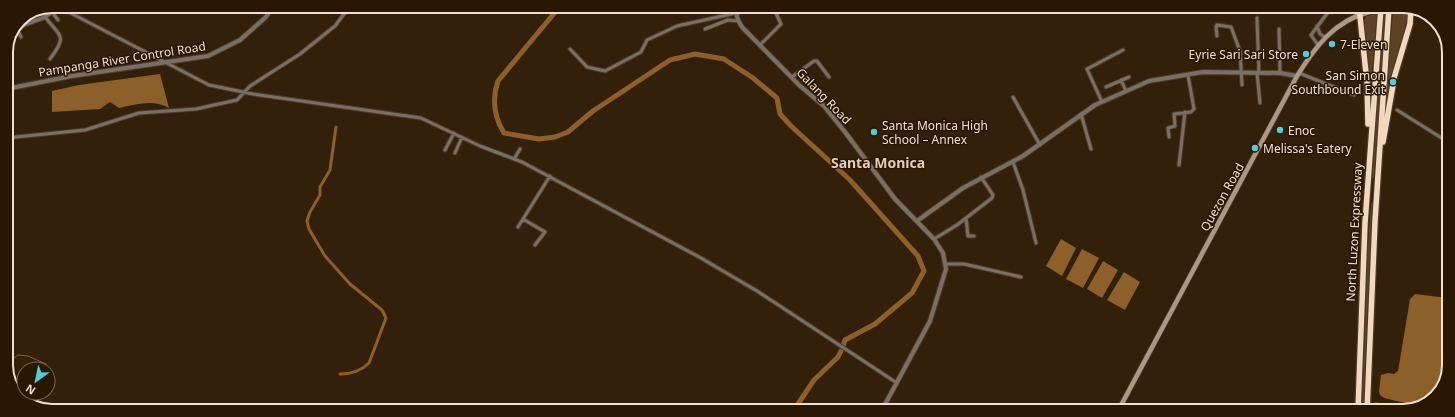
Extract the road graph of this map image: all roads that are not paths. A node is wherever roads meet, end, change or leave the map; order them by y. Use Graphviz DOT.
graph roads {
  1 [pos="50,13"];
  2 [pos="53,13"];
  3 [pos="72,13"];
  4 [pos="268,13"];
  5 [pos="345,13"];
  6 [pos="736,13"];
  7 [pos="776,13"];
  8 [pos="1327,13"];
  9 [pos="1366,13"];
  10 [pos="1381,13"];
  11 [pos="1389,13"];
  12 [pos="1411,14"];
  13 [pos="1360,15"];
  14 [pos="45,17"];
  15 [pos="1258,18"];
  16 [pos="58,20"];
  17 [pos="738,21"];
  18 [pos="23,26"];
  19 [pos="1317,26"];
  20 [pos="705,29"];
  21 [pos="1279,29"];
  22 [pos="19,32"];
  23 [pos="1217,36"];
  24 [pos="21,37"];
  25 [pos="1325,37"];
  26 [pos="760,45"];
  27 [pos="1318,45"];
  28 [pos="570,49"];
  29 [pos="1123,50"];
  30 [pos="50,59"];
  31 [pos="165,62"];
  32 [pos="1241,72"];
  33 [pos="1258,73"];
  34 [pos="1280,73"];
  35 [pos="1366,73"];
  36 [pos="1188,75"];
  37 [pos="1298,75"];
  38 [pos="792,77"];
  39 [pos="829,77"];
  40 [pos="1129,77"];
  41 [pos="1394,78"];
  42 [pos="1121,80"];
  43 [pos="1367,80"];
  44 [pos="1242,85"];
  45 [pos="1393,85"];
  46 [pos="1106,86"];
  47 [pos="13,88"];
  48 [pos="1126,91"];
  49 [pos="244,92"];
  50 [pos="1354,95"];
  51 [pos="1013,97"];
  52 [pos="1102,102"];
  53 [pos="1260,103"];
  54 [pos="1397,110"];
  55 [pos="1184,112"];
  56 [pos="1082,114"];
  57 [pos="1170,114"];
  58 [pos="1174,114"];
  59 [pos="454,133"];
  60 [pos="13,137"];
  61 [pos="462,137"];
  62 [pos="1169,137"];
  63 [pos="1442,138"];
  64 [pos="1040,145"];
  65 [pos="520,149"];
  66 [pos="1090,149"];
  67 [pos="445,150"];
  68 [pos="455,153"];
  69 [pos="1369,154"];
  70 [pos="514,159"];
  71 [pos="1013,162"];
  72 [pos="1179,165"];
  73 [pos="550,176"];
  74 [pos="981,177"];
  75 [pos="966,218"];
  76 [pos="523,219"];
  77 [pos="917,221"];
  78 [pos="1374,221"];
  79 [pos="518,226"];
  80 [pos="974,236"];
  81 [pos="934,239"];
  82 [pos="1036,243"];
  83 [pos="535,245"];
  84 [pos="946,264"];
  85 [pos="1021,278"];
  86 [pos="897,383"];
  87 [pos="885,404"];
  88 [pos="1122,404"];
  89 [pos="1358,404"];
  90 [pos="1367,404"];
  1 -- 14 [label="street"];
  2 -- 16 [label="street"];
  3 -- 31 [label="street"];
  4 -- 31 [label="street, Pampanga River Control Road"];
  5 -- 49 [label="street"];
  6 -- 17 [label="street, Galang Road"];
  6 -- 28 [label="street"];
  7 -- 26 [label="street"];
  8 -- 19 [label="street"];
  9 -- 13 [label="main road, Quezon Road, bridge"];
  10 -- 69 [label="highway, North Luzon Expressway"];
  11 -- 78 [label="highway, North Luzon Expressway"];
  12 -- 41 [label="highway"];
  13 -- 25 [label="main road, Quezon Road"];
  13 -- 35 [label="highway"];
  14 -- 18 [label="street"];
  14 -- 30 [label="street"];
  15 -- 33 [label="street"];
  17 -- 20 [label="street"];
  17 -- 26 [label="street, Galang Road"];
  19 -- 25 [label="street"];
  19 -- 27 [label="street"];
  21 -- 34 [label="street"];
  22 -- 24 [label="street"];
  23 -- 32 [label="street"];
  25 -- 27 [label="main road, Quezon Road"];
  26 -- 38 [label="street, Galang Road"];
  27 -- 37 [label="main road, Quezon Road"];
  29 -- 52 [label="street"];
  31 -- 47 [label="street, Pampanga River Control Road"];
  31 -- 49 [label="street"];
  32 -- 33 [label="street"];
  32 -- 36 [label="street"];
  32 -- 44 [label="street"];
  33 -- 34 [label="street"];
  33 -- 53 [label="street"];
  34 -- 37 [label="street"];
  36 -- 48 [label="street"];
  36 -- 55 [label="street"];
  37 -- 50 [label="street"];
  37 -- 88 [label="main road, Quezon Road"];
  38 -- 39 [label="street"];
  38 -- 77 [label="street, Galang Road"];
  40 -- 42 [label="street"];
  42 -- 46 [label="street"];
  42 -- 48 [label="street"];
  43 -- 69 [label="highway"];
  45 -- 78 [label="highway"];
  48 -- 52 [label="street"];
  49 -- 59 [label="street"];
  49 -- 60 [label="street"];
  51 -- 64 [label="street"];
  52 -- 56 [label="street"];
  54 -- 63 [label="street"];
  55 -- 58 [label="street"];
  55 -- 72 [label="street"];
  56 -- 64 [label="street"];
  56 -- 66 [label="street"];
  57 -- 58 [label="street"];
  58 -- 62 [label="street"];
  59 -- 61 [label="street"];
  59 -- 67 [label="street"];
  61 -- 68 [label="street"];
  61 -- 70 [label="street"];
  64 -- 71 [label="street"];
  65 -- 70 [label="street"];
  69 -- 89 [label="highway, North Luzon Expressway"];
  70 -- 73 [label="street"];
  71 -- 74 [label="street"];
  71 -- 82 [label="street"];
  73 -- 76 [label="street"];
  73 -- 86 [label="street"];
  74 -- 75 [label="street"];
  74 -- 77 [label="street"];
  75 -- 80 [label="street"];
  75 -- 81 [label="street"];
  76 -- 79 [label="street"];
  76 -- 83 [label="street"];
  77 -- 81 [label="street, Galang Road"];
  78 -- 90 [label="highway, North Luzon Expressway"];
  81 -- 84 [label="street, Galang Road"];
  84 -- 85 [label="street"];
  84 -- 86 [label="street"];
  86 -- 87 [label="street"];
}
